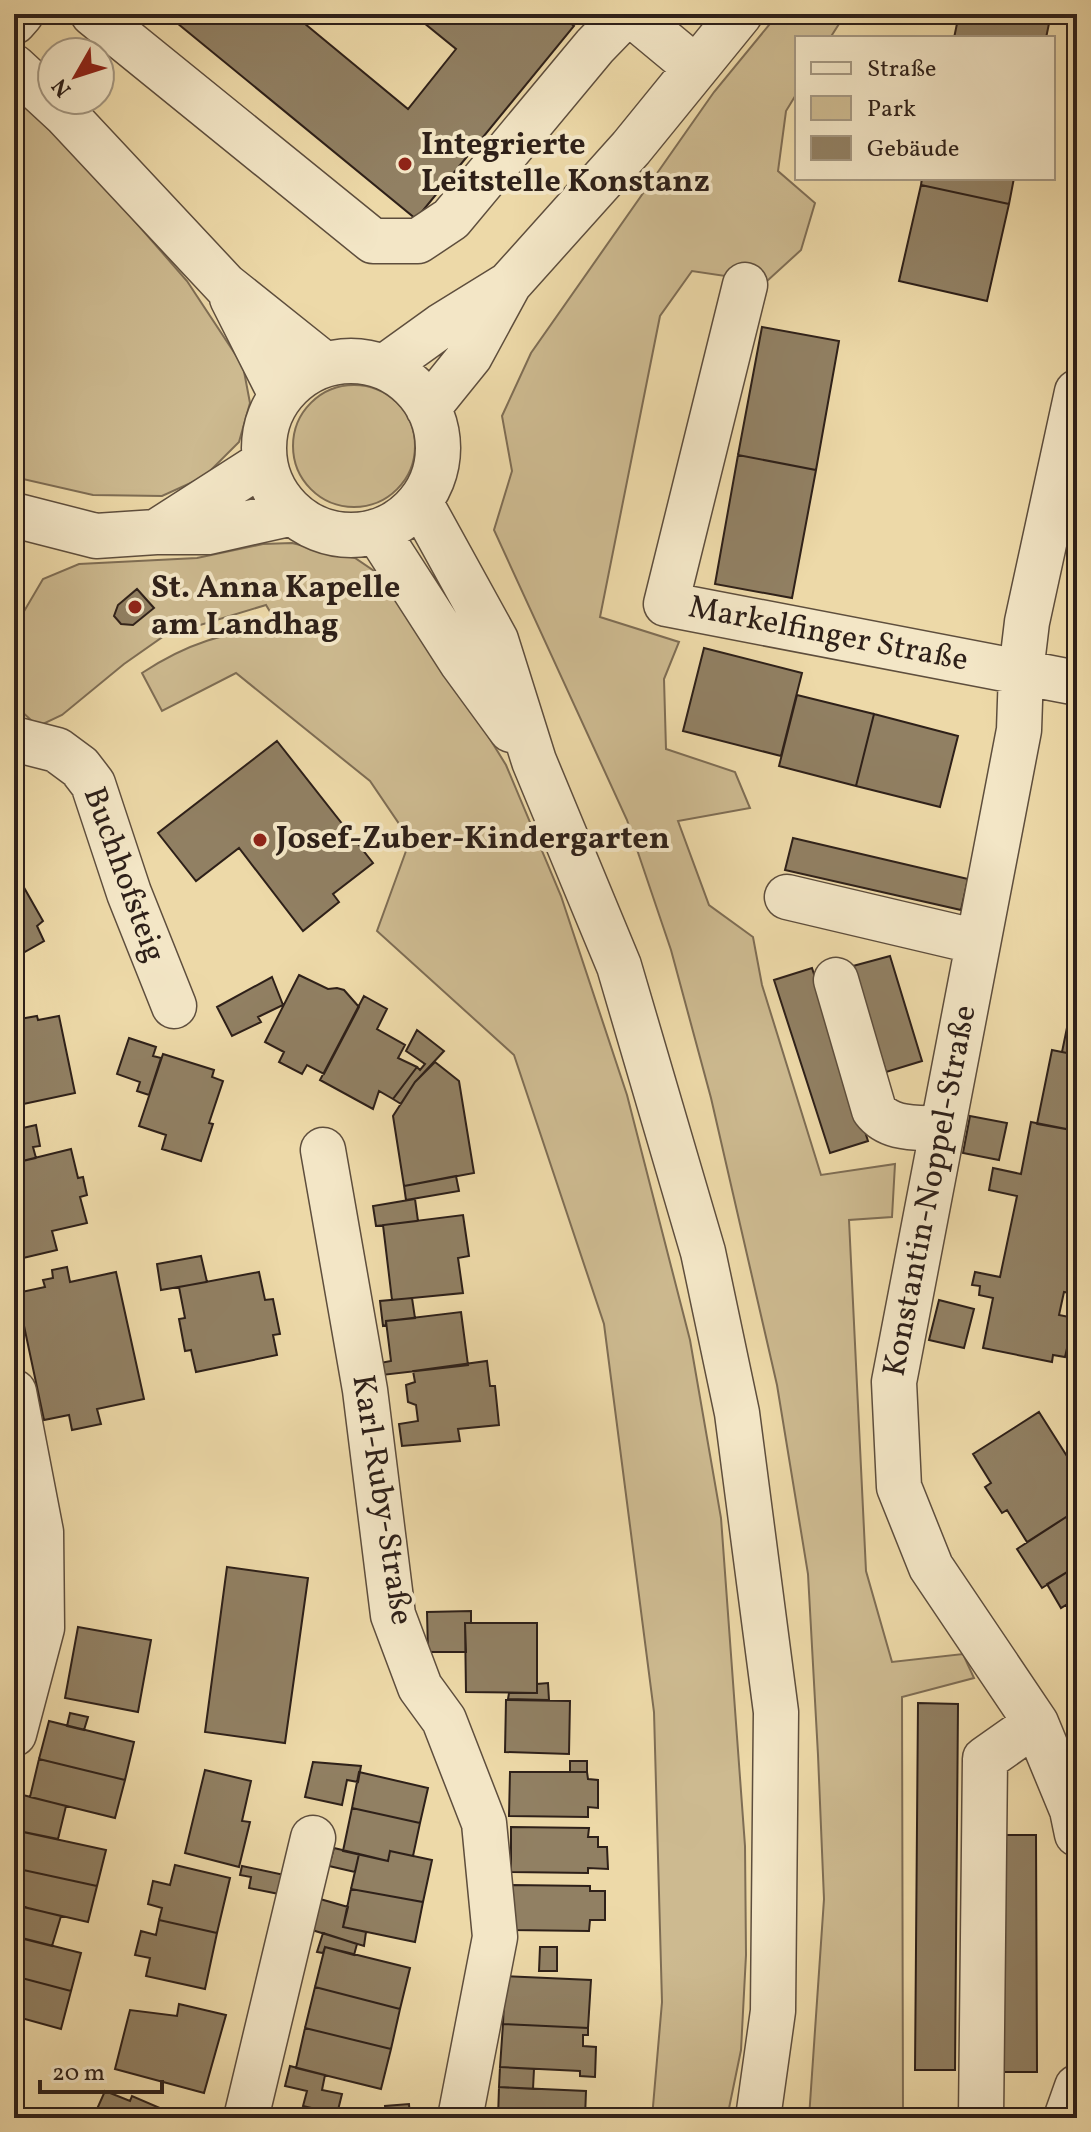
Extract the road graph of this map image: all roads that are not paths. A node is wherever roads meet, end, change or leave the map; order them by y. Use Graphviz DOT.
graph roads {
  1 [pos="21,14"];
  2 [pos="93,14"];
  3 [pos="629,14"];
  4 [pos="740,14"];
  5 [pos="14,22"];
  6 [pos="14,67"];
  7 [pos="696,68"];
  8 [pos="509,284"];
  9 [pos="225,285"];
  10 [pos="745,285"];
  11 [pos="324,364"];
  12 [pos="384,367"];
  13 [pos="1077,392"];
  14 [pos="281,395"];
  15 [pos="428,408"];
  16 [pos="265,462"];
  17 [pos="420,502"];
  18 [pos="293,513"];
  19 [pos="16,529"];
  20 [pos="377,531"];
  21 [pos="156,532"];
  22 [pos="1021,672"];
  23 [pos="1077,683"];
  24 [pos="14,739"];
  25 [pos="534,761"];
  26 [pos="787,897"];
  27 [pos="978,942"];
  28 [pos="836,980"];
  29 [pos="174,1006"];
  30 [pos="942,1129"];
  31 [pos="323,1150"];
  32 [pos="14,1392"];
  33 [pos="1036,1723"];
  34 [pos="14,1734"];
  35 [pos="1077,1834"];
  36 [pos="313,1838"];
  37 [pos="1077,2087"];
  38 [pos="246,2118"];
  39 [pos="460,2118"];
  40 [pos="758,2118"];
  41 [pos="981,2118"];
  42 [pos="1066,2118"];
  1 -- 5 [label="street"];
  2 -- 3 [label="street"];
  3 -- 7 [label="street"];
  4 -- 7 [label="street"];
  6 -- 9 [label="street"];
  7 -- 8 [label="street"];
  8 -- 12 [label="street"];
  8 -- 15 [label="street"];
  9 -- 11 [label="street"];
  9 -- 14 [label="street"];
  10 -- 22 [label="street, Markelfinger Straße"];
  11 -- 12 [label="street"];
  11 -- 14 [label="street"];
  12 -- 15 [label="street"];
  13 -- 22 [label="street, Konstantin-Noppel-Straße"];
  14 -- 16 [label="street"];
  15 -- 17 [label="street"];
  16 -- 18 [label="street"];
  16 -- 21 [label="street"];
  17 -- 20 [label="street"];
  17 -- 25 [label="street"];
  18 -- 20 [label="street"];
  18 -- 21 [label="street"];
  19 -- 21 [label="street"];
  20 -- 25 [label="street"];
  22 -- 23 [label="street, Markelfinger Straße"];
  22 -- 27 [label="street, Konstantin-Noppel-Straße"];
  24 -- 29 [label="street, Buchhofsteig"];
  25 -- 40 [label="street"];
  26 -- 27 [label="street"];
  27 -- 30 [label="street, Konstantin-Noppel-Straße"];
  28 -- 30 [label="street"];
  30 -- 33 [label="street, Konstantin-Noppel-Straße"];
  31 -- 39 [label="street, Karl-Ruby-Straße"];
  32 -- 34 [label="street"];
  33 -- 35 [label="street, Konstantin-Noppel-Straße"];
  33 -- 41 [label="street"];
  36 -- 38 [label="street"];
  37 -- 42 [label="street"];
}
